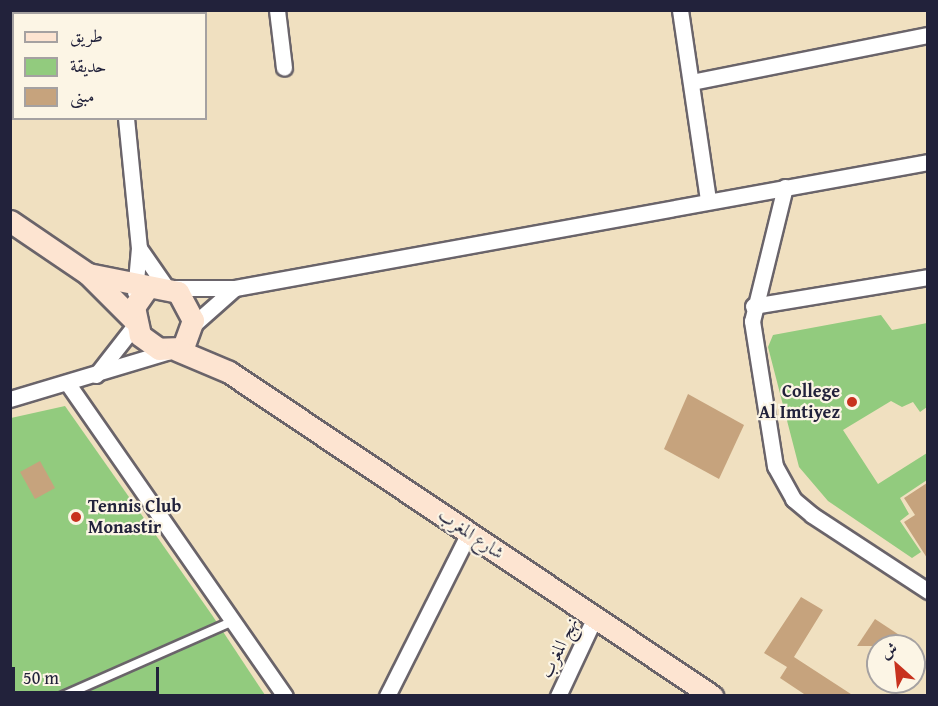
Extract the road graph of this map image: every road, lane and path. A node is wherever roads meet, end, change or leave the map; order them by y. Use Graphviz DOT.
graph roads {
  1 [pos="277,10"];
  2 [pos="680,10"];
  3 [pos="927,35"];
  4 [pos="284,68"];
  5 [pos="692,82"];
  6 [pos="126,120"];
  7 [pos="927,162"];
  8 [pos="785,187"];
  9 [pos="708,200"];
  10 [pos="10,221"];
  11 [pos="139,248"];
  12 [pos="88,274"];
  13 [pos="927,277"];
  14 [pos="155,287"];
  15 [pos="235,288"];
  16 [pos="753,306"];
  17 [pos="134,317"];
  18 [pos="193,326"];
  19 [pos="173,350"];
  20 [pos="229,372"];
  21 [pos="94,377"];
  22 [pos="68,384"];
  23 [pos="10,399"];
  24 [pos="469,533"];
  25 [pos="927,591"];
  26 [pos="595,617"];
  27 [pos="233,621"];
  28 [pos="63,696"];
  29 [pos="285,696"];
  30 [pos="387,696"];
  31 [pos="558,696"];
  32 [pos="712,696"];
  1 -- 4 [label="street"];
  2 -- 5 [label="street"];
  3 -- 5 [label="street"];
  5 -- 9 [label="street"];
  6 -- 11 [label="street"];
  7 -- 8 [label="street"];
  8 -- 9 [label="street"];
  8 -- 16 [label="street"];
  9 -- 15 [label="street"];
  10 -- 12 [label="main road, شارع المغرب"];
  11 -- 14 [label="street"];
  11 -- 14 [label="street"];
  12 -- 14 [label="main road, شارع المغرب"];
  12 -- 17 [label="main road, شارع المغرب"];
  13 -- 16 [label="street"];
  14 -- 15 [label="street"];
  14 -- 17 [label="main road"];
  14 -- 18 [label="main road, شارع المغرب"];
  15 -- 18 [label="street"];
  16 -- 25 [label="street"];
  17 -- 19 [label="main road, شارع المغرب"];
  17 -- 21 [label="street"];
  18 -- 19 [label="main road"];
  18 -- 20 [label="main road, شارع المغرب"];
  19 -- 20 [label="main road, شارع المغرب"];
  19 -- 21 [label="street"];
  20 -- 24 [label="main road, شارع المغرب"];
  21 -- 22 [label="street"];
  22 -- 23 [label="street"];
  22 -- 27 [label="street"];
  24 -- 26 [label="main road, شارع المغرب"];
  24 -- 30 [label="street"];
  26 -- 31 [label="street, نهج المغرب"];
  26 -- 32 [label="main road, شارع المغرب"];
  27 -- 28 [label="lane"];
  27 -- 29 [label="street"];
}
